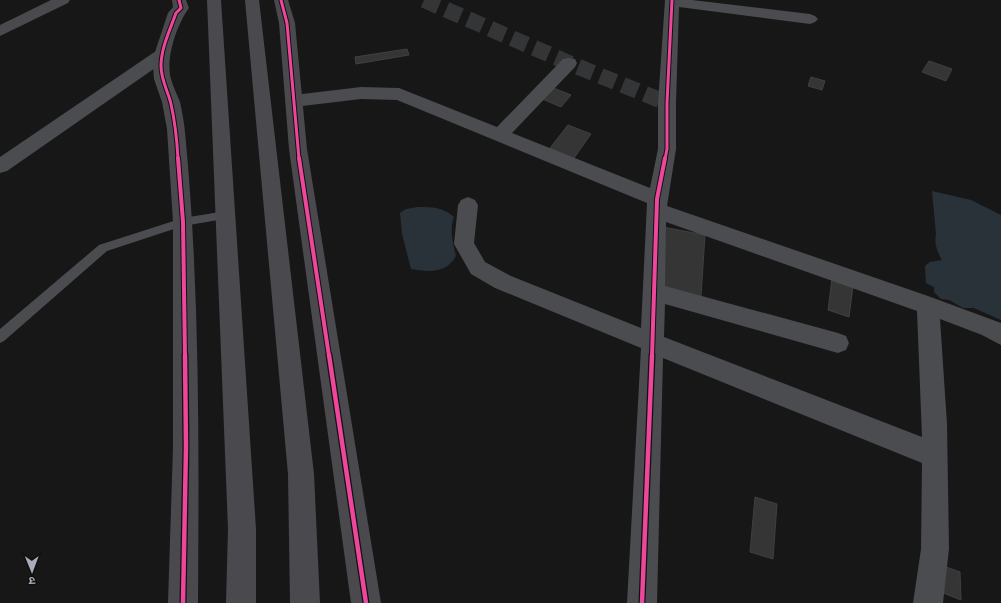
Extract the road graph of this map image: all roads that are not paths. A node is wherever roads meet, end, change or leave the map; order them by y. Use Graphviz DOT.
graph roads {
  1 [pos="63,0"];
  2 [pos="214,0"];
  3 [pos="252,0"];
  4 [pos="281,0"];
  5 [pos="672,1"];
  6 [pos="184,3"];
  7 [pos="810,19"];
  8 [pos="0,31"];
  9 [pos="162,55"];
  10 [pos="568,63"];
  11 [pos="294,101"];
  12 [pos="500,135"];
  13 [pos="0,166"];
  14 [pos="468,205"];
  15 [pos="657,205"];
  16 [pos="226,215"];
  17 [pos="182,222"];
  18 [pos="654,292"];
  19 [pos="928,305"];
  20 [pos="1001,335"];
  21 [pos="0,337"];
  22 [pos="652,343"];
  23 [pos="838,343"];
  24 [pos="935,455"];
  25 [pos="183,603"];
  26 [pos="241,603"];
  27 [pos="305,603"];
  28 [pos="366,603"];
  29 [pos="642,603"];
  30 [pos="928,603"];
  1 -- 8 [label="street"];
  2 -- 16 [label="street"];
  3 -- 27 [label="street"];
  4 -- 11 [label="street"];
  5 -- 7 [label="street"];
  5 -- 15 [label="street"];
  6 -- 9 [label="street"];
  9 -- 13 [label="street"];
  9 -- 17 [label="street"];
  10 -- 12 [label="street"];
  11 -- 12 [label="street"];
  11 -- 28 [label="street"];
  12 -- 15 [label="street"];
  14 -- 22 [label="street"];
  15 -- 18 [label="street"];
  15 -- 19 [label="street"];
  16 -- 17 [label="lane"];
  16 -- 26 [label="street"];
  17 -- 21 [label="lane"];
  17 -- 25 [label="street"];
  18 -- 22 [label="street"];
  18 -- 23 [label="street"];
  19 -- 20 [label="street"];
  19 -- 24 [label="street"];
  22 -- 24 [label="street"];
  22 -- 29 [label="street"];
  24 -- 30 [label="street"];
}
